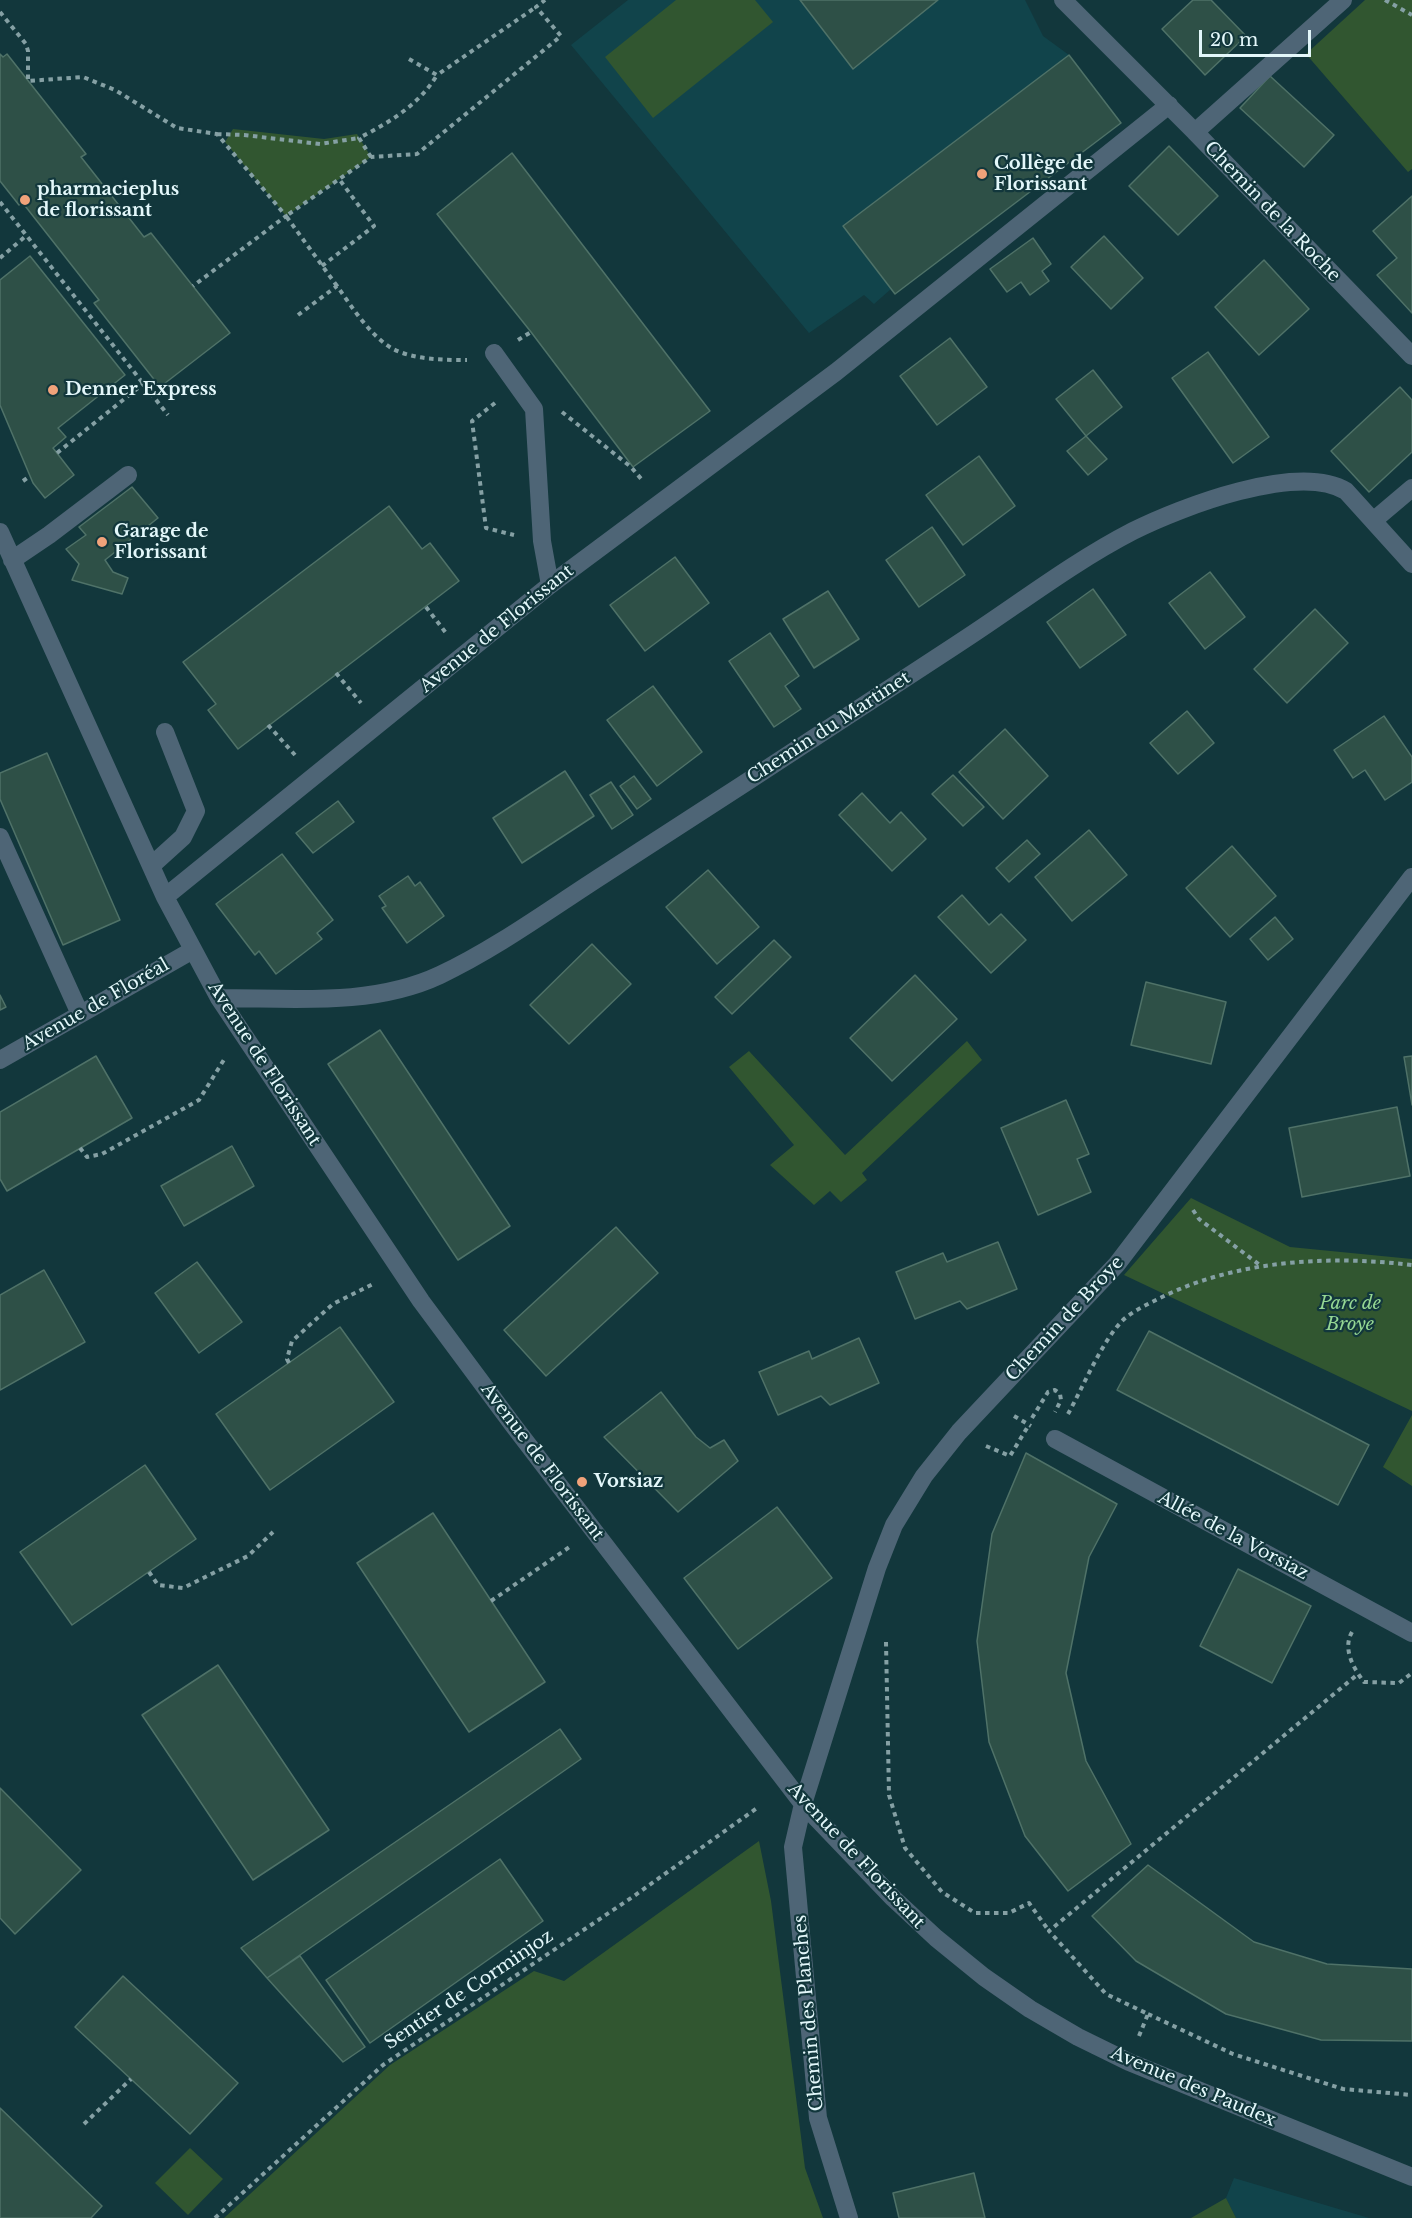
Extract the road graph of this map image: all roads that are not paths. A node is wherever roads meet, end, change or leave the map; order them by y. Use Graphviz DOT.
graph roads {
  1 [pos="1064,0"];
  2 [pos="1343,0"];
  3 [pos="1169,105"];
  4 [pos="1195,132"];
  5 [pos="494,353"];
  6 [pos="1412,356"];
  7 [pos="128,475"];
  8 [pos="1412,488"];
  9 [pos="1373,521"];
  10 [pos="0,532"];
  11 [pos="12,560"];
  12 [pos="1412,564"];
  13 [pos="550,585"];
  14 [pos="165,732"];
  15 [pos="0,837"];
  16 [pos="151,866"];
  17 [pos="1412,877"];
  18 [pos="165,897"];
  19 [pos="193,950"];
  20 [pos="219,998"];
  21 [pos="80,1014"];
  22 [pos="0,1060"];
  23 [pos="1055,1439"];
  24 [pos="1412,1633"];
  25 [pos="803,1804"];
  26 [pos="984,1977"];
  27 [pos="1412,2177"];
  28 [pos="849,2218"];
  1 -- 3 [label="street"];
  2 -- 4 [label="street, Chemin de la Roche"];
  3 -- 4 [label="street"];
  3 -- 13 [label="street, Avenue de Florissant"];
  4 -- 6 [label="street, Chemin de la Roche"];
  5 -- 13 [label="street"];
  7 -- 11 [label="street"];
  8 -- 9 [label="street"];
  9 -- 12 [label="street, Chemin du Martinet"];
  9 -- 20 [label="street, Chemin du Martinet"];
  10 -- 11 [label="street, Avenue de Florissant"];
  11 -- 16 [label="street, Avenue de Florissant"];
  13 -- 18 [label="street, Avenue de Florissant"];
  14 -- 16 [label="street"];
  15 -- 21 [label="street"];
  16 -- 18 [label="street, Avenue de Florissant"];
  17 -- 25 [label="street, Chemin de Broye"];
  18 -- 19 [label="street, Avenue de Florissant"];
  19 -- 20 [label="street, Avenue de Florissant"];
  19 -- 21 [label="street, Avenue de Floréal"];
  20 -- 25 [label="street, Avenue de Florissant"];
  21 -- 22 [label="street, Avenue de Floréal"];
  23 -- 24 [label="street, Allée de la Vorsiaz"];
  25 -- 26 [label="street, Avenue de Florissant"];
  25 -- 28 [label="street, Chemin des Planches"];
  26 -- 27 [label="street, Avenue des Paudex"];
}
